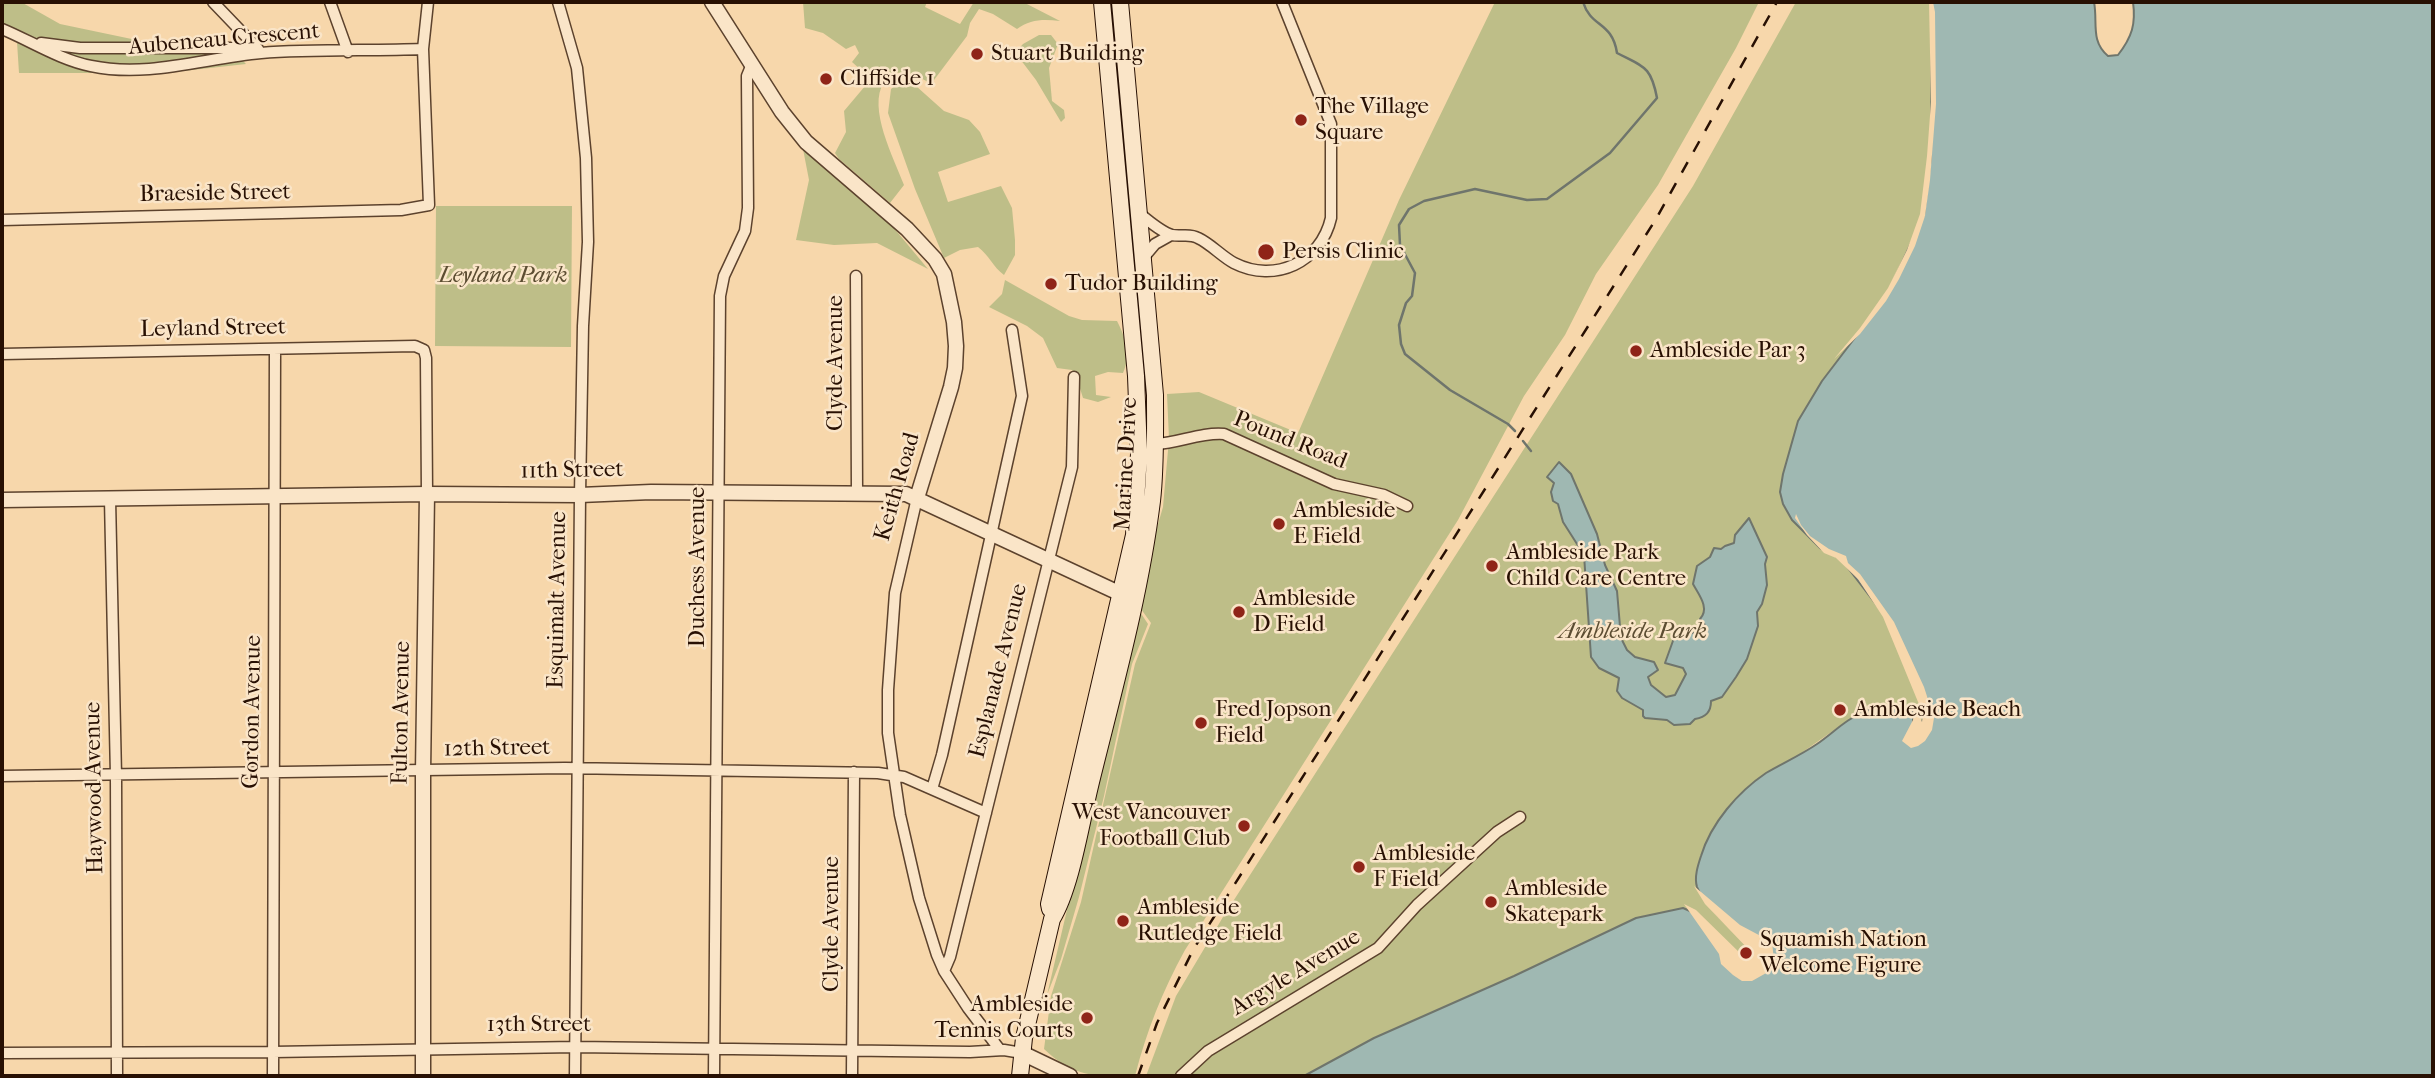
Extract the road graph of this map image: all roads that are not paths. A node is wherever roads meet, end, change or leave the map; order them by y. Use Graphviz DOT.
graph roads {
  1 [pos="213,2"];
  2 [pos="330,2"];
  3 [pos="428,2"];
  4 [pos="558,2"];
  5 [pos="712,2"];
  6 [pos="1102,2"];
  7 [pos="1120,2"];
  8 [pos="1282,2"];
  9 [pos="2,29"];
  10 [pos="34,42"];
  11 [pos="423,49"];
  12 [pos="260,50"];
  13 [pos="348,52"];
  14 [pos="752,64"];
  15 [pos="1140,214"];
  16 [pos="2,220"];
  17 [pos="1171,234"];
  18 [pos="1144,257"];
  19 [pos="856,276"];
  20 [pos="1012,330"];
  21 [pos="275,349"];
  22 [pos="424,350"];
  23 [pos="2,354"];
  24 [pos="1073,377"];
  25 [pos="1138,433"];
  26 [pos="1156,444"];
  27 [pos="719,492"];
  28 [pos="858,492"];
  29 [pos="427,494"];
  30 [pos="580,495"];
  31 [pos="276,497"];
  32 [pos="917,498"];
  33 [pos="110,499"];
  34 [pos="2,500"];
  35 [pos="1407,506"];
  36 [pos="993,536"];
  37 [pos="1047,561"];
  38 [pos="1121,594"];
  39 [pos="576,768"];
  40 [pos="717,771"];
  41 [pos="272,772"];
  42 [pos="424,772"];
  43 [pos="854,772"];
  44 [pos="896,774"];
  45 [pos="2,776"];
  46 [pos="116,776"];
  47 [pos="932,789"];
  48 [pos="986,813"];
  49 [pos="1520,817"];
  50 [pos="1052,919"];
  51 [pos="944,971"];
  52 [pos="575,1047"];
  53 [pos="423,1048"];
  54 [pos="715,1049"];
  55 [pos="1000,1050"];
  56 [pos="852,1051"];
  57 [pos="272,1052"];
  58 [pos="2,1053"];
  59 [pos="117,1053"];
  60 [pos="1022,1054"];
  61 [pos="117,1076"];
  62 [pos="273,1076"];
  63 [pos="424,1076"];
  64 [pos="575,1076"];
  65 [pos="714,1076"];
  66 [pos="852,1076"];
  67 [pos="1020,1076"];
  68 [pos="1070,1076"];
  69 [pos="1181,1076"];
  1 -- 12 [label="street"];
  2 -- 13 [label="street"];
  3 -- 11 [label="street"];
  4 -- 30 [label="street, Esquimalt Avenue"];
  5 -- 14 [label="street, Keith Road"];
  6 -- 25 [label="main road, Marine Drive"];
  7 -- 15 [label="main road, Marine Drive"];
  8 -- 17 [label="street"];
  9 -- 10 [label="street, Aubeneau Crescent"];
  10 -- 12 [label="street, Aubeneau Crescent"];
  10 -- 12 [label="street, Aubeneau Crescent"];
  11 -- 13 [label="street, Aubeneau Crescent"];
  11 -- 16 [label="street, Braeside Street"];
  12 -- 13 [label="street, Aubeneau Crescent"];
  14 -- 27 [label="street, Duchess Avenue"];
  14 -- 32 [label="street, Keith Road"];
  15 -- 17 [label="street"];
  15 -- 18 [label="main road, Marine Drive"];
  17 -- 18 [label="street"];
  18 -- 26 [label="main road, Marine Drive"];
  19 -- 28 [label="street, Clyde Avenue"];
  20 -- 36 [label="street"];
  21 -- 22 [label="street, Leyland Street"];
  21 -- 23 [label="street, Leyland Street"];
  21 -- 31 [label="street, Gordon Avenue"];
  22 -- 29 [label="street, Fulton Avenue"];
  24 -- 37 [label="street, Esplanade Avenue"];
  25 -- 26 [label="main road"];
  25 -- 38 [label="main road, Marine Drive"];
  26 -- 35 [label="street, Pound Road"];
  26 -- 50 [label="main road, Marine Drive"];
  27 -- 28 [label="street, 11th Street"];
  27 -- 30 [label="street, 11th Street"];
  27 -- 40 [label="street, Duchess Avenue"];
  28 -- 32 [label="street, 11th Street"];
  29 -- 30 [label="street, 11th Street"];
  29 -- 31 [label="street, 11th Street"];
  29 -- 42 [label="street, Fulton Avenue"];
  30 -- 39 [label="street, Esquimalt Avenue"];
  31 -- 33 [label="street, 11th Street"];
  31 -- 41 [label="street, Gordon Avenue"];
  32 -- 36 [label="street, 11th Street"];
  32 -- 44 [label="street, Keith Road"];
  33 -- 34 [label="street, 11th Street"];
  33 -- 46 [label="street, Haywood Avenue"];
  36 -- 37 [label="street, 11th Street"];
  36 -- 47 [label="street"];
  37 -- 38 [label="street, 11th Street"];
  37 -- 48 [label="street, Esplanade Avenue"];
  38 -- 50 [label="main road, Marine Drive"];
  39 -- 40 [label="street, 12th Street"];
  39 -- 42 [label="street, 12th Street"];
  39 -- 52 [label="street, Esquimalt Avenue"];
  40 -- 43 [label="street, 12th Street"];
  40 -- 54 [label="street, Duchess Avenue"];
  41 -- 42 [label="street, 12th Street"];
  41 -- 46 [label="street, 12th Street"];
  41 -- 57 [label="street, Gordon Avenue"];
  42 -- 53 [label="street, Fulton Avenue"];
  43 -- 44 [label="street, 12th Street"];
  43 -- 56 [label="street, Clyde Avenue"];
  44 -- 47 [label="street, 12th Street"];
  44 -- 51 [label="street, Keith Road"];
  45 -- 46 [label="street, 12th Street"];
  46 -- 59 [label="street, Haywood Avenue"];
  47 -- 48 [label="street, 12th Street"];
  48 -- 51 [label="street, Esplanade Avenue"];
  49 -- 69 [label="street, Argyle Avenue"];
  50 -- 60 [label="main road, Marine Drive"];
  51 -- 55 [label="street, Keith Road"];
  52 -- 53 [label="street, 13th Street"];
  52 -- 54 [label="street, 13th Street"];
  52 -- 64 [label="street, Esquimalt Avenue"];
  53 -- 57 [label="street, 13th Street"];
  53 -- 63 [label="street, Fulton Avenue"];
  54 -- 56 [label="street, 13th Street"];
  54 -- 65 [label="street, Duchess Avenue"];
  55 -- 56 [label="street, 13th Street"];
  55 -- 60 [label="street, 13th Street"];
  56 -- 66 [label="street, Clyde Avenue"];
  57 -- 59 [label="street, 13th Street"];
  57 -- 62 [label="street, Gordon Avenue"];
  58 -- 59 [label="street, 13th Street"];
  59 -- 61 [label="street, Haywood Avenue"];
  60 -- 67 [label="main road, Marine Drive"];
  60 -- 68 [label="street, 13th Street"];
}
